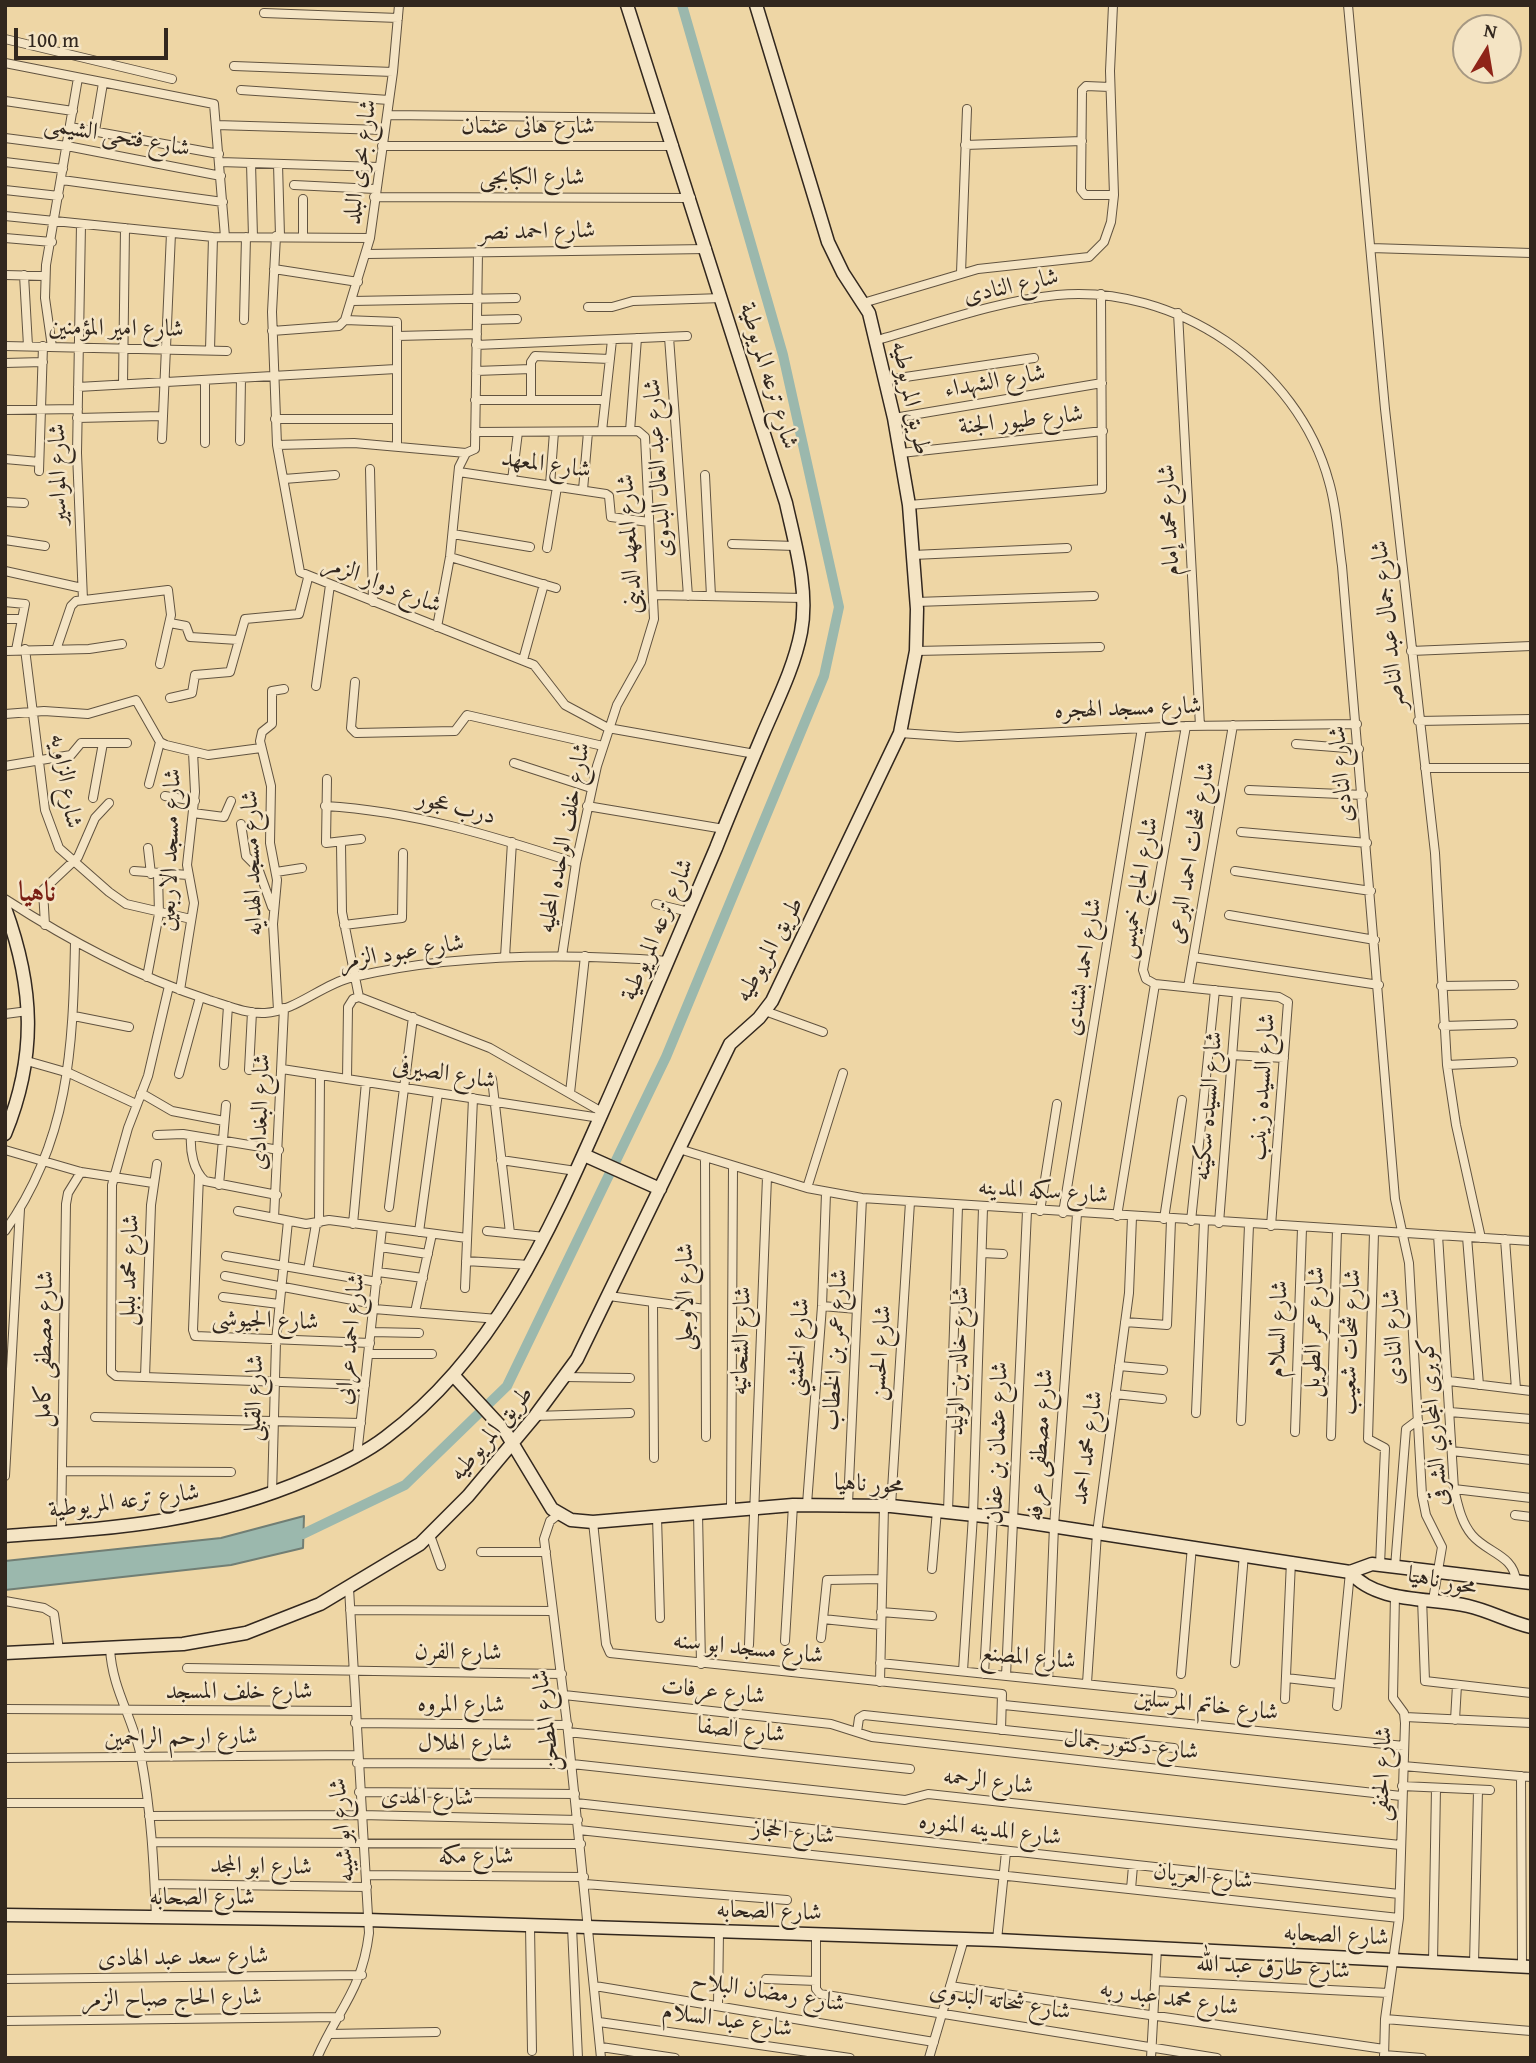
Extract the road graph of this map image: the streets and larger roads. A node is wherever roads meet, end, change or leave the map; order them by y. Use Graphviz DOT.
graph roads {
  1 [pos="399,5"];
  2 [pos="627,5"];
  3 [pos="756,5"];
  4 [pos="1113,5"];
  5 [pos="1348,5"];
  6 [pos="264,13"];
  7 [pos="398,18"];
  8 [pos="5,39"];
  9 [pos="5,63"];
  10 [pos="234,65"];
  11 [pos="393,72"];
  12 [pos="78,78"];
  13 [pos="173,79"];
  14 [pos="103,83"];
  15 [pos="1110,87"];
  16 [pos="241,90"];
  17 [pos="389,100"];
  18 [pos="5,101"];
  19 [pos="967,109"];
  20 [pos="73,111"];
  21 [pos="387,116"];
  22 [pos="665,118"];
  23 [pos="216,125"];
  24 [pos="70,127"];
  25 [pos="384,130"];
  26 [pos="95,131"];
  27 [pos="5,138"];
  28 [pos="1082,141"];
  29 [pos="965,145"];
  30 [pos="67,146"];
  31 [pos="382,146"];
  32 [pos="674,146"];
  33 [pos="220,158"];
  34 [pos="5,162"];
  35 [pos="251,163"];
  36 [pos="278,164"];
  37 [pos="379,167"];
  38 [pos="64,169"];
  39 [pos="221,176"];
  40 [pos="62,180"];
  41 [pos="294,185"];
  42 [pos="5,190"];
  43 [pos="375,193"];
  44 [pos="1114,195"];
  45 [pos="59,196"];
  46 [pos="691,198"];
  47 [pos="303,200"];
  48 [pos="223,202"];
  49 [pos="5,216"];
  50 [pos="55,221"];
  51 [pos="81,223"];
  52 [pos="125,228"];
  53 [pos="172,233"];
  54 [pos="278,236"];
  55 [pos="213,237"];
  56 [pos="225,237"];
  57 [pos="249,237"];
  58 [pos="303,237"];
  59 [pos="5,238"];
  60 [pos="370,238"];
  61 [pos="52,242"];
  62 [pos="1371,248"];
  63 [pos="707,249"];
  64 [pos="478,252"];
  65 [pos="1531,253"];
  66 [pos="367,254"];
  67 [pos="274,269"];
  68 [pos="961,273"];
  69 [pos="5,275"];
  70 [pos="24,275"];
  71 [pos="45,276"];
  72 [pos="358,282"];
  73 [pos="1101,295"];
  74 [pos="516,298"];
  75 [pos="722,298"];
  76 [pos="477,299"];
  77 [pos="352,301"];
  78 [pos="588,307"];
  79 [pos="866,308"];
  80 [pos="1178,313"];
  81 [pos="517,319"];
  82 [pos="244,320"];
  83 [pos="345,320"];
  84 [pos="477,320"];
  85 [pos="272,331"];
  86 [pos="477,334"];
  87 [pos="397,336"];
  88 [pos="687,336"];
  89 [pos="669,337"];
  90 [pos="637,338"];
  91 [pos="612,340"];
  92 [pos="877,340"];
  93 [pos="477,345"];
  94 [pos="5,346"];
  95 [pos="28,346"];
  96 [pos="48,346"];
  97 [pos="80,346"];
  98 [pos="123,346"];
  99 [pos="165,348"];
  100 [pos="211,350"];
  101 [pos="227,351"];
  102 [pos="1034,358"];
  103 [pos="610,359"];
  104 [pos="43,362"];
  105 [pos="5,363"];
  106 [pos="396,369"];
  107 [pos="531,369"];
  108 [pos="476,371"];
  109 [pos="275,376"];
  110 [pos="242,378"];
  111 [pos="205,380"];
  112 [pos="885,380"];
  113 [pos="163,382"];
  114 [pos="1102,383"];
  115 [pos="122,384"];
  116 [pos="78,387"];
  117 [pos="475,400"];
  118 [pos="531,400"];
  119 [pos="605,400"];
  120 [pos="5,410"];
  121 [pos="41,410"];
  122 [pos="77,413"];
  123 [pos="162,416"];
  124 [pos="894,418"];
  125 [pos="275,419"];
  126 [pos="396,419"];
  127 [pos="630,431"];
  128 [pos="1103,431"];
  129 [pos="475,432"];
  130 [pos="518,432"];
  131 [pos="554,432"];
  132 [pos="588,432"];
  133 [pos="602,432"];
  134 [pos="162,439"];
  135 [pos="240,441"];
  136 [pos="205,443"];
  137 [pos="277,445"];
  138 [pos="397,446"];
  139 [pos="466,453"];
  140 [pos="901,453"];
  141 [pos="5,459"];
  142 [pos="370,469"];
  143 [pos="458,472"];
  144 [pos="335,475"];
  145 [pos="705,475"];
  146 [pos="284,479"];
  147 [pos="512,480"];
  148 [pos="553,486"];
  149 [pos="583,490"];
  150 [pos="5,502"];
  151 [pos="24,503"];
  152 [pos="909,505"];
  153 [pos="649,522"];
  154 [pos="453,534"];
  155 [pos="5,540"];
  156 [pos="732,544"];
  157 [pos="45,546"];
  158 [pos="795,546"];
  159 [pos="530,547"];
  160 [pos="547,548"];
  161 [pos="1068,548"];
  162 [pos="913,555"];
  163 [pos="450,556"];
  164 [pos="5,570"];
  165 [pos="308,578"];
  166 [pos="544,584"];
  167 [pos="330,585"];
  168 [pos="556,588"];
  169 [pos="82,589"];
  170 [pos="655,595"];
  171 [pos="688,596"];
  172 [pos="711,596"];
  173 [pos="1094,596"];
  174 [pos="803,598"];
  175 [pos="83,600"];
  176 [pos="5,601"];
  177 [pos="373,602"];
  178 [pos="916,602"];
  179 [pos="5,619"];
  180 [pos="22,619"];
  181 [pos="170,623"];
  182 [pos="437,627"];
  183 [pos="238,640"];
  184 [pos="122,644"];
  185 [pos="1531,646"];
  186 [pos="57,647"];
  187 [pos="1100,647"];
  188 [pos="21,650"];
  189 [pos="5,651"];
  190 [pos="916,651"];
  191 [pos="1411,651"];
  192 [pos="523,660"];
  193 [pos="160,664"];
  194 [pos="355,682"];
  195 [pos="316,686"];
  196 [pos="284,689"];
  197 [pos="170,698"];
  198 [pos="33,712"];
  199 [pos="5,714"];
  200 [pos="1531,719"];
  201 [pos="1418,721"];
  202 [pos="1357,724"];
  203 [pos="1233,725"];
  204 [pos="1186,726"];
  205 [pos="1200,726"];
  206 [pos="608,728"];
  207 [pos="1142,728"];
  208 [pos="901,733"];
  209 [pos="160,742"];
  210 [pos="103,743"];
  211 [pos="127,743"];
  212 [pos="1296,744"];
  213 [pos="603,746"];
  214 [pos="261,748"];
  215 [pos="1359,749"];
  216 [pos="193,752"];
  217 [pos="755,754"];
  218 [pos="40,761"];
  219 [pos="514,763"];
  220 [pos="5,766"];
  221 [pos="1425,768"];
  222 [pos="1531,768"];
  223 [pos="327,779"];
  224 [pos="149,784"];
  225 [pos="592,788"];
  226 [pos="1249,790"];
  227 [pos="1363,795"];
  228 [pos="165,796"];
  229 [pos="93,798"];
  230 [pos="195,801"];
  231 [pos="231,801"];
  232 [pos="108,803"];
  233 [pos="325,806"];
  234 [pos="587,806"];
  235 [pos="193,813"];
  236 [pos="241,824"];
  237 [pos="723,829"];
  238 [pos="1241,832"];
  239 [pos="361,839"];
  240 [pos="512,842"];
  241 [pos="1367,843"];
  242 [pos="341,844"];
  243 [pos="148,848"];
  244 [pos="402,853"];
  245 [pos="73,863"];
  246 [pos="576,863"];
  247 [pos="302,868"];
  248 [pos="134,871"];
  249 [pos="1236,871"];
  250 [pos="276,872"];
  251 [pos="155,874"];
  252 [pos="188,875"];
  253 [pos="1371,891"];
  254 [pos="5,899"];
  255 [pos="656,904"];
  256 [pos="274,910"];
  257 [pos="6,911"];
  258 [pos="689,912"];
  259 [pos="159,914"];
  260 [pos="1229,915"];
  261 [pos="191,919"];
  262 [pos="45,925"];
  263 [pos="344,925"];
  264 [pos="9,935"];
  265 [pos="1375,940"];
  266 [pos="75,942"];
  267 [pos="562,956"];
  268 [pos="585,956"];
  269 [pos="505,957"];
  270 [pos="1193,957"];
  271 [pos="669,961"];
  272 [pos="147,977"];
  273 [pos="354,977"];
  274 [pos="1155,984"];
  275 [pos="1379,985"];
  276 [pos="1514,985"];
  277 [pos="169,986"];
  278 [pos="1441,986"];
  279 [pos="1188,987"];
  280 [pos="180,990"];
  281 [pos="1215,990"];
  282 [pos="1237,993"];
  283 [pos="200,997"];
  284 [pos="359,997"];
  285 [pos="228,1006"];
  286 [pos="281,1009"];
  287 [pos="29,1011"];
  288 [pos="765,1011"];
  289 [pos="252,1012"];
  290 [pos="5,1014"];
  291 [pos="74,1016"];
  292 [pos="413,1017"];
  293 [pos="1513,1024"];
  294 [pos="129,1027"];
  295 [pos="1443,1027"];
  296 [pos="823,1032"];
  297 [pos="1232,1055"];
  298 [pos="1284,1058"];
  299 [pos="27,1061"];
  300 [pos="1513,1062"];
  301 [pos="224,1065"];
  302 [pos="1447,1065"];
  303 [pos="282,1069"];
  304 [pos="249,1070"];
  305 [pos="69,1073"];
  306 [pos="843,1073"];
  307 [pos="179,1074"];
  308 [pos="320,1075"];
  309 [pos="347,1079"];
  310 [pos="492,1079"];
  311 [pos="366,1082"];
  312 [pos="403,1088"];
  313 [pos="141,1093"];
  314 [pos="438,1093"];
  315 [pos="570,1093"];
  316 [pos="473,1098"];
  317 [pos="1182,1100"];
  318 [pos="495,1102"];
  319 [pos="136,1104"];
  320 [pos="1057,1104"];
  321 [pos="226,1105"];
  322 [pos="601,1115"];
  323 [pos="224,1121"];
  324 [pos="5,1134"];
  325 [pos="157,1135"];
  326 [pos="191,1136"];
  327 [pos="223,1141"];
  328 [pos="679,1149"];
  329 [pos="5,1150"];
  330 [pos="279,1150"];
  331 [pos="589,1157"];
  332 [pos="705,1157"];
  333 [pos="501,1160"];
  334 [pos="45,1162"];
  335 [pos="157,1164"];
  336 [pos="733,1166"];
  337 [pos="576,1171"];
  338 [pos="82,1172"];
  339 [pos="199,1175"];
  340 [pos="767,1177"];
  341 [pos="114,1178"];
  342 [pos="153,1183"];
  343 [pos="219,1185"];
  344 [pos="807,1188"];
  345 [pos="660,1189"];
  346 [pos="827,1193"];
  347 [pos="276,1195"];
  348 [pos="862,1198"];
  349 [pos="909,1202"];
  350 [pos="958,1206"];
  351 [pos="389,1207"];
  352 [pos="984,1208"];
  353 [pos="20,1209"];
  354 [pos="238,1211"];
  355 [pos="1027,1211"];
  356 [pos="1040,1212"];
  357 [pos="1063,1213"];
  358 [pos="1077,1214"];
  359 [pos="1117,1216"];
  360 [pos="1132,1217"];
  361 [pos="274,1218"];
  362 [pos="1168,1219"];
  363 [pos="288,1221"];
  364 [pos="1191,1221"];
  365 [pos="1204,1222"];
  366 [pos="1219,1223"];
  367 [pos="317,1224"];
  368 [pos="353,1224"];
  369 [pos="1250,1225"];
  370 [pos="1271,1226"];
  371 [pos="383,1228"];
  372 [pos="1302,1228"];
  373 [pos="1337,1230"];
  374 [pos="5,1231"];
  375 [pos="487,1231"];
  376 [pos="419,1232"];
  377 [pos="510,1233"];
  378 [pos="1374,1233"];
  379 [pos="432,1234"];
  380 [pos="1408,1235"];
  381 [pos="1435,1235"];
  382 [pos="545,1237"];
  383 [pos="1467,1237"];
  384 [pos="467,1238"];
  385 [pos="1481,1238"];
  386 [pos="1505,1239"];
  387 [pos="1531,1241"];
  388 [pos="380,1247"];
  389 [pos="982,1253"];
  390 [pos="428,1254"];
  391 [pos="1003,1254"];
  392 [pos="226,1256"];
  393 [pos="466,1261"];
  394 [pos="531,1265"];
  395 [pos="283,1266"];
  396 [pos="308,1270"];
  397 [pos="377,1272"];
  398 [pos="225,1276"];
  399 [pos="423,1278"];
  400 [pos="377,1282"];
  401 [pos="281,1287"];
  402 [pos="465,1288"];
  403 [pos="609,1296"];
  404 [pos="223,1297"];
  405 [pos="653,1302"];
  406 [pos="279,1304"];
  407 [pos="822,1306"];
  408 [pos="374,1307"];
  409 [pos="705,1309"];
  410 [pos="858,1309"];
  411 [pos="415,1312"];
  412 [pos="498,1319"];
  413 [pos="1125,1322"];
  414 [pos="371,1332"];
  415 [pos="419,1333"];
  416 [pos="276,1341"];
  417 [pos="370,1343"];
  418 [pos="369,1353"];
  419 [pos="432,1354"];
  420 [pos="1119,1366"];
  421 [pos="1163,1370"];
  422 [pos="145,1377"];
  423 [pos="565,1377"];
  424 [pos="630,1377"];
  425 [pos="458,1379"];
  426 [pos="1449,1381"];
  427 [pos="274,1382"];
  428 [pos="365,1385"];
  429 [pos="1479,1385"];
  430 [pos="1516,1389"];
  431 [pos="1531,1391"];
  432 [pos="1115,1394"];
  433 [pos="1162,1399"];
  434 [pos="1450,1412"];
  435 [pos="630,1413"];
  436 [pos="1196,1413"];
  437 [pos="535,1416"];
  438 [pos="94,1417"];
  439 [pos="1531,1419"];
  440 [pos="1418,1420"];
  441 [pos="1241,1421"];
  442 [pos="273,1422"];
  443 [pos="361,1423"];
  444 [pos="1294,1432"];
  445 [pos="1331,1436"];
  446 [pos="706,1437"];
  447 [pos="512,1443"];
  448 [pos="1452,1451"];
  449 [pos="357,1455"];
  450 [pos="654,1458"];
  451 [pos="1531,1460"];
  452 [pos="62,1471"];
  453 [pos="231,1472"];
  454 [pos="5,1476"];
  455 [pos="1454,1489"];
  456 [pos="271,1494"];
  457 [pos="1531,1498"];
  458 [pos="807,1504"];
  459 [pos="848,1504"];
  460 [pos="793,1505"];
  461 [pos="887,1506"];
  462 [pos="756,1507"];
  463 [pos="731,1509"];
  464 [pos="942,1511"];
  465 [pos="698,1513"];
  466 [pos="559,1514"];
  467 [pos="973,1515"];
  468 [pos="1515,1515"];
  469 [pos="657,1517"];
  470 [pos="993,1517"];
  471 [pos="1531,1517"];
  472 [pos="1015,1521"];
  473 [pos="593,1522"];
  474 [pos="1054,1526"];
  475 [pos="61,1532"];
  476 [pos="1097,1533"];
  477 [pos="430,1535"];
  478 [pos="5,1536"];
  479 [pos="1192,1546"];
  480 [pos="481,1552"];
  481 [pos="546,1552"];
  482 [pos="1244,1554"];
  483 [pos="1291,1561"];
  484 [pos="1380,1565"];
  485 [pos="441,1566"];
  486 [pos="1395,1567"];
  487 [pos="932,1569"];
  488 [pos="1350,1572"];
  489 [pos="1438,1572"];
  490 [pos="881,1579"];
  491 [pos="1516,1581"];
  492 [pos="1531,1583"];
  493 [pos="349,1588"];
  494 [pos="1395,1594"];
  495 [pos="1427,1599"];
  496 [pos="5,1601"];
  497 [pos="351,1611"];
  498 [pos="553,1611"];
  499 [pos="881,1612"];
  500 [pos="932,1616"];
  501 [pos="660,1618"];
  502 [pos="823,1619"];
  503 [pos="881,1625"];
  504 [pos="1531,1626"];
  505 [pos="821,1638"];
  506 [pos="785,1641"];
  507 [pos="749,1645"];
  508 [pos="110,1648"];
  509 [pos="60,1650"];
  510 [pos="5,1653"];
  511 [pos="880,1663"];
  512 [pos="1235,1663"];
  513 [pos="701,1664"];
  514 [pos="187,1668"];
  515 [pos="354,1671"];
  516 [pos="963,1671"];
  517 [pos="562,1674"];
  518 [pos="984,1674"];
  519 [pos="1181,1674"];
  520 [pos="1006,1676"];
  521 [pos="1286,1678"];
  522 [pos="1048,1680"];
  523 [pos="880,1682"];
  524 [pos="1087,1683"];
  525 [pos="1339,1684"];
  526 [pos="1457,1685"];
  527 [pos="1531,1692"];
  528 [pos="1172,1693"];
  529 [pos="564,1695"];
  530 [pos="1284,1699"];
  531 [pos="1004,1705"];
  532 [pos="1337,1706"];
  533 [pos="5,1709"];
  534 [pos="124,1710"];
  535 [pos="354,1711"];
  536 [pos="1405,1717"];
  537 [pos="1455,1720"];
  538 [pos="355,1723"];
  539 [pos="1531,1723"];
  540 [pos="568,1729"];
  541 [pos="1001,1730"];
  542 [pos="857,1732"];
  543 [pos="1404,1746"];
  544 [pos="1174,1748"];
  545 [pos="5,1758"];
  546 [pos="141,1758"];
  547 [pos="357,1759"];
  548 [pos="572,1764"];
  549 [pos="1403,1766"];
  550 [pos="910,1769"];
  551 [pos="1526,1777"];
  552 [pos="1402,1786"];
  553 [pos="1436,1788"];
  554 [pos="1478,1790"];
  555 [pos="1490,1790"];
  556 [pos="359,1792"];
  557 [pos="1401,1796"];
  558 [pos="576,1798"];
  559 [pos="5,1803"];
  560 [pos="147,1803"];
  561 [pos="361,1815"];
  562 [pos="149,1816"];
  563 [pos="579,1825"];
  564 [pos="364,1841"];
  565 [pos="152,1842"];
  566 [pos="581,1843"];
  567 [pos="1400,1845"];
  568 [pos="1006,1852"];
  569 [pos="1133,1866"];
  570 [pos="366,1875"];
  571 [pos="1003,1875"];
  572 [pos="585,1880"];
  573 [pos="155,1884"];
  574 [pos="368,1887"];
  575 [pos="1131,1889"];
  576 [pos="1399,1894"];
  577 [pos="787,1900"];
  578 [pos="5,1915"];
  579 [pos="1399,1918"];
  580 [pos="156,1919"];
  581 [pos="368,1920"];
  582 [pos="530,1926"];
  583 [pos="572,1927"];
  584 [pos="590,1928"];
  585 [pos="719,1932"];
  586 [pos="816,1935"];
  587 [pos="964,1939"];
  588 [pos="997,1940"];
  589 [pos="1157,1948"];
  590 [pos="1394,1960"];
  591 [pos="1433,1962"];
  592 [pos="1474,1964"];
  593 [pos="1527,1966"];
  594 [pos="362,1975"];
  595 [pos="5,1979"];
  596 [pos="766,1979"];
  597 [pos="816,1981"];
  598 [pos="1155,1981"];
  599 [pos="596,1986"];
  600 [pos="950,1986"];
  601 [pos="1388,1993"];
  602 [pos="718,2004"];
  603 [pos="942,2012"];
  604 [pos="1153,2016"];
  605 [pos="340,2017"];
  606 [pos="1385,2019"];
  607 [pos="5,2021"];
  608 [pos="599,2022"];
  609 [pos="1531,2031"];
  610 [pos="436,2032"];
  611 [pos="330,2034"];
  612 [pos="934,2042"];
  613 [pos="601,2047"];
  614 [pos="1151,2047"];
  615 [pos="532,2051"];
  616 [pos="1384,2054"];
  617 [pos="317,2058"];
  618 [pos="578,2058"];
  619 [pos="601,2058"];
  620 [pos="675,2058"];
  621 [pos="850,2058"];
  622 [pos="929,2058"];
  623 [pos="1150,2058"];
  624 [pos="1217,2058"];
  625 [pos="1422,2058"];
  1 -- 7 [label="street, شارع بحرى البلد"];
  2 -- 22 [label="street, شارع ترعه المريوطية"];
  3 -- 79 [label="street, طريق المريوطيه"];
  4 -- 15 [label="street"];
  5 -- 62 [label="street, شارع جمال عبد الناصر"];
  6 -- 7 [label="street"];
  7 -- 11 [label="street, شارع بحرى البلد"];
  8 -- 13 [label="street"];
  9 -- 12 [label="street"];
  10 -- 11 [label="street"];
  11 -- 17 [label="street, شارع بحرى البلد"];
  12 -- 14 [label="street"];
  12 -- 20 [label="street"];
  14 -- 23 [label="street"];
  14 -- 26 [label="street"];
  15 -- 28 [label="street"];
  15 -- 44 [label="street"];
  16 -- 17 [label="street"];
  17 -- 21 [label="street, شارع بحرى البلد"];
  18 -- 20 [label="street"];
  19 -- 29 [label="street"];
  20 -- 24 [label="street"];
  21 -- 22 [label="street"];
  21 -- 25 [label="street, شارع بحرى البلد"];
  22 -- 32 [label="street, شارع ترعه المريوطية"];
  23 -- 25 [label="street"];
  23 -- 33 [label="street"];
  24 -- 26 [label="street"];
  24 -- 30 [label="street"];
  25 -- 31 [label="street, شارع بحرى البلد"];
  26 -- 33 [label="street"];
  27 -- 30 [label="street, شارع فتحى الشيمى"];
  28 -- 29 [label="street"];
  28 -- 44 [label="street"];
  29 -- 68 [label="street"];
  30 -- 38 [label="street"];
  30 -- 39 [label="street, شارع فتحى الشيمى"];
  31 -- 32 [label="street, شارع هانى عثمان"];
  31 -- 37 [label="street, شارع بحرى البلد"];
  32 -- 46 [label="street, شارع ترعه المريوطية"];
  33 -- 35 [label="street"];
  33 -- 39 [label="street"];
  34 -- 38 [label="street"];
  35 -- 36 [label="street"];
  35 -- 57 [label="street"];
  36 -- 37 [label="street"];
  36 -- 54 [label="street, شارع دوار الزمر"];
  37 -- 43 [label="street, شارع بحرى البلد"];
  38 -- 40 [label="street"];
  39 -- 48 [label="street"];
  40 -- 45 [label="street"];
  40 -- 48 [label="street"];
  41 -- 43 [label="street, شارع الكبابجى"];
  42 -- 45 [label="street"];
  43 -- 46 [label="street, شارع الكبابجى"];
  43 -- 60 [label="street, شارع بحرى البلد"];
  44 -- 68 [label="street"];
  45 -- 50 [label="street"];
  46 -- 63 [label="street, شارع ترعه المريوطية"];
  47 -- 58 [label="street"];
  48 -- 56 [label="street"];
  49 -- 50 [label="street"];
  50 -- 51 [label="street"];
  50 -- 61 [label="street"];
  51 -- 52 [label="street"];
  51 -- 97 [label="street, شارع المواسير"];
  52 -- 53 [label="street"];
  52 -- 98 [label="street"];
  53 -- 55 [label="street"];
  53 -- 99 [label="street"];
  54 -- 57 [label="street"];
  54 -- 58 [label="street"];
  54 -- 67 [label="street, شارع دوار الزمر"];
  55 -- 56 [label="street"];
  55 -- 100 [label="street"];
  56 -- 57 [label="street"];
  57 -- 82 [label="street"];
  58 -- 60 [label="street"];
  59 -- 61 [label="street"];
  60 -- 66 [label="street, شارع بحرى البلد"];
  61 -- 71 [label="street"];
  62 -- 65 [label="street"];
  62 -- 191 [label="street, شارع جمال عبد الناصر"];
  63 -- 64 [label="street, شارع احمد نصر"];
  63 -- 75 [label="street, شارع ترعه المريوطية"];
  64 -- 66 [label="street, شارع احمد نصر"];
  64 -- 76 [label="street"];
  66 -- 72 [label="street, شارع بحرى البلد"];
  67 -- 72 [label="street"];
  67 -- 85 [label="street, شارع دوار الزمر"];
  68 -- 79 [label="street"];
  69 -- 70 [label="street"];
  70 -- 71 [label="street"];
  70 -- 95 [label="street"];
  71 -- 96 [label="street"];
  72 -- 77 [label="street, شارع بحرى البلد"];
  73 -- 80 [label="street, شارع النادى"];
  73 -- 92 [label="street, شارع النادى"];
  73 -- 114 [label="street"];
  74 -- 76 [label="street"];
  75 -- 78 [label="street"];
  75 -- 158 [label="street, شارع ترعه المريوطية"];
  76 -- 77 [label="street"];
  76 -- 84 [label="street"];
  77 -- 83 [label="street, شارع بحرى البلد"];
  79 -- 92 [label="street, طريق المريوطيه"];
  80 -- 202 [label="street, شارع النادى"];
  80 -- 205 [label="street, شارع محمد إمام"];
  81 -- 84 [label="street"];
  83 -- 85 [label="street"];
  83 -- 87 [label="street"];
  84 -- 86 [label="street"];
  85 -- 109 [label="street, شارع دوار الزمر"];
  86 -- 87 [label="street"];
  86 -- 93 [label="street"];
  87 -- 106 [label="street"];
  88 -- 89 [label="street"];
  89 -- 90 [label="street"];
  89 -- 171 [label="street, شارع عبد العال البدوى"];
  90 -- 91 [label="street"];
  90 -- 127 [label="street"];
  91 -- 93 [label="street"];
  91 -- 103 [label="street"];
  92 -- 112 [label="street, طريق المريوطيه"];
  93 -- 108 [label="street"];
  94 -- 95 [label="street, شارع امير المؤمنين"];
  95 -- 96 [label="street, شارع امير المؤمنين"];
  96 -- 97 [label="street, شارع امير المؤمنين"];
  96 -- 104 [label="street"];
  97 -- 98 [label="street, شارع امير المؤمنين"];
  97 -- 116 [label="street, شارع المواسير"];
  98 -- 99 [label="street, شارع امير المؤمنين"];
  98 -- 115 [label="street"];
  99 -- 100 [label="street, شارع امير المؤمنين"];
  99 -- 113 [label="street"];
  100 -- 101 [label="street, شارع امير المؤمنين"];
  102 -- 112 [label="street"];
  103 -- 107 [label="street"];
  103 -- 119 [label="street"];
  104 -- 105 [label="street"];
  104 -- 121 [label="street"];
  106 -- 109 [label="street"];
  106 -- 126 [label="street"];
  107 -- 108 [label="street"];
  107 -- 118 [label="street"];
  108 -- 117 [label="street"];
  109 -- 110 [label="street"];
  109 -- 125 [label="street, شارع دوار الزمر"];
  110 -- 111 [label="street"];
  110 -- 135 [label="street"];
  111 -- 113 [label="street"];
  111 -- 136 [label="street"];
  112 -- 124 [label="street, طريق المريوطيه"];
  113 -- 115 [label="street"];
  113 -- 123 [label="street"];
  114 -- 124 [label="street, شارع الشهداء"];
  114 -- 128 [label="street"];
  115 -- 116 [label="street"];
  116 -- 122 [label="street, شارع المواسير"];
  117 -- 118 [label="street"];
  117 -- 129 [label="street"];
  118 -- 119 [label="street"];
  119 -- 133 [label="street"];
  120 -- 121 [label="street"];
  121 -- 122 [label="street"];
  121 -- 141 [label="street"];
  122 -- 123 [label="street"];
  122 -- 169 [label="street, شارع المواسير"];
  123 -- 134 [label="street"];
  124 -- 140 [label="street, طريق المريوطيه"];
  125 -- 126 [label="street"];
  125 -- 137 [label="street, شارع دوار الزمر"];
  126 -- 138 [label="street"];
  127 -- 133 [label="street"];
  127 -- 153 [label="street, شارع المعهد الدينى"];
  128 -- 140 [label="street, شارع طيور الجنة"];
  128 -- 152 [label="street"];
  129 -- 130 [label="street"];
  129 -- 139 [label="street"];
  130 -- 131 [label="street"];
  130 -- 147 [label="street"];
  131 -- 132 [label="street"];
  131 -- 148 [label="street"];
  132 -- 133 [label="street"];
  132 -- 149 [label="street"];
  137 -- 138 [label="street"];
  137 -- 146 [label="street, شارع دوار الزمر"];
  138 -- 139 [label="street"];
  139 -- 143 [label="street"];
  140 -- 152 [label="street, طريق المريوطيه"];
  142 -- 177 [label="street"];
  143 -- 147 [label="street, شارع المعهد"];
  143 -- 154 [label="street"];
  144 -- 146 [label="street"];
  145 -- 172 [label="street"];
  146 -- 165 [label="street, شارع دوار الزمر"];
  147 -- 148 [label="street, شارع المعهد"];
  148 -- 149 [label="street, شارع المعهد"];
  148 -- 160 [label="street"];
  149 -- 153 [label="street, شارع المعهد"];
  150 -- 151 [label="street"];
  152 -- 162 [label="street, طريق المريوطيه"];
  153 -- 170 [label="street, شارع المعهد الدينى"];
  154 -- 159 [label="street"];
  154 -- 163 [label="street"];
  155 -- 157 [label="street"];
  156 -- 158 [label="street"];
  158 -- 174 [label="street, شارع ترعه المريوطية"];
  161 -- 162 [label="street"];
  162 -- 178 [label="street, طريق المريوطيه"];
  163 -- 166 [label="street"];
  163 -- 182 [label="street"];
  164 -- 169 [label="street"];
  165 -- 167 [label="street, شارع دوار الزمر"];
  165 -- 183 [label="street"];
  166 -- 168 [label="street"];
  166 -- 192 [label="street"];
  167 -- 177 [label="street, شارع دوار الزمر"];
  167 -- 195 [label="street"];
  169 -- 175 [label="street, شارع المواسير"];
  170 -- 171 [label="street"];
  170 -- 206 [label="street, شارع المعهد الدينى"];
  171 -- 172 [label="street"];
  172 -- 174 [label="street"];
  173 -- 178 [label="street"];
  174 -- 217 [label="street, شارع ترعه المريوطية"];
  175 -- 181 [label="street"];
  175 -- 186 [label="street"];
  176 -- 180 [label="street"];
  177 -- 182 [label="street, شارع دوار الزمر"];
  178 -- 190 [label="street, طريق المريوطيه"];
  179 -- 180 [label="street"];
  180 -- 188 [label="street, شارع الزاويه"];
  181 -- 183 [label="street"];
  181 -- 193 [label="street"];
  182 -- 192 [label="street, شارع دوار الزمر"];
  183 -- 197 [label="street"];
  184 -- 186 [label="street"];
  185 -- 191 [label="street"];
  186 -- 188 [label="street"];
  187 -- 190 [label="street"];
  188 -- 189 [label="street"];
  188 -- 198 [label="street, شارع الزاويه"];
  190 -- 208 [label="street, طريق المريوطيه"];
  191 -- 201 [label="street, شارع جمال عبد الناصر"];
  192 -- 206 [label="street, شارع دوار الزمر"];
  194 -- 213 [label="street"];
  196 -- 214 [label="street"];
  198 -- 199 [label="street"];
  198 -- 209 [label="street"];
  198 -- 218 [label="street, شارع الزاويه"];
  200 -- 201 [label="street"];
  201 -- 221 [label="street, شارع جمال عبد الناصر"];
  202 -- 203 [label="street, شارع مسجد الهجره"];
  202 -- 215 [label="street, شارع النادى"];
  203 -- 205 [label="street, شارع مسجد الهجره"];
  203 -- 270 [label="street, شارع شحات احمد البرعى"];
  204 -- 205 [label="street, شارع مسجد الهجره"];
  204 -- 207 [label="street, شارع مسجد الهجره"];
  204 -- 274 [label="street, شارع الحاج خميس"];
  206 -- 213 [label="street, شارع خلف الوحده المحليه"];
  206 -- 217 [label="street, شارع دوار الزمر"];
  207 -- 208 [label="street, شارع مسجد الهجره"];
  207 -- 357 [label="street, شارع احمد بشندى"];
  208 -- 288 [label="street, طريق المريوطيه"];
  209 -- 216 [label="street"];
  209 -- 224 [label="street"];
  210 -- 211 [label="street"];
  210 -- 218 [label="street"];
  210 -- 229 [label="street"];
  212 -- 215 [label="street"];
  213 -- 225 [label="street, شارع خلف الوحده المحليه"];
  214 -- 216 [label="street"];
  214 -- 250 [label="street, شارع مسجد الهدايه"];
  215 -- 227 [label="street, شارع النادى"];
  216 -- 230 [label="street, شارع مسجد الاربعين"];
  217 -- 237 [label="street, شارع ترعه المريوطية"];
  218 -- 220 [label="street"];
  218 -- 245 [label="street, شارع الزاويه"];
  219 -- 225 [label="street"];
  221 -- 222 [label="street"];
  221 -- 278 [label="street, شارع جمال عبد الناصر"];
  223 -- 233 [label="street"];
  225 -- 234 [label="street, شارع خلف الوحده المحليه"];
  226 -- 227 [label="street"];
  227 -- 241 [label="street, شارع النادى"];
  228 -- 230 [label="street"];
  230 -- 235 [label="street, شارع مسجد الاربعين"];
  231 -- 235 [label="street"];
  232 -- 245 [label="street"];
  233 -- 240 [label="street, درب عجور"];
  233 -- 242 [label="street"];
  234 -- 237 [label="street"];
  234 -- 246 [label="street, شارع خلف الوحده المحليه"];
  235 -- 252 [label="street, شارع مسجد الاربعين"];
  236 -- 256 [label="street"];
  237 -- 258 [label="street, شارع ترعه المريوطية"];
  238 -- 241 [label="street"];
  239 -- 242 [label="street"];
  240 -- 246 [label="street, درب عجور"];
  240 -- 269 [label="street"];
  241 -- 253 [label="street, شارع النادى"];
  242 -- 263 [label="street"];
  243 -- 251 [label="street"];
  244 -- 263 [label="street"];
  245 -- 259 [label="street, شارع الزاويه"];
  245 -- 262 [label="street"];
  246 -- 267 [label="street, شارع خلف الوحده المحليه"];
  247 -- 250 [label="street"];
  248 -- 251 [label="street"];
  249 -- 253 [label="street"];
  250 -- 256 [label="street, شارع مسجد الهدايه"];
  251 -- 252 [label="street"];
  251 -- 259 [label="street"];
  252 -- 261 [label="street, شارع مسجد الاربعين"];
  253 -- 265 [label="street, شارع النادى"];
  254 -- 262 [label="street, شارع عبود الزمر"];
  255 -- 258 [label="street"];
  256 -- 286 [label="street, شارع مسجد الهدايه"];
  257 -- 264 [label="street"];
  258 -- 271 [label="street, شارع ترعه المريوطية"];
  259 -- 261 [label="street, شارع الزاويه"];
  259 -- 272 [label="street"];
  260 -- 265 [label="street"];
  261 -- 280 [label="street, شارع مسجد الاربعين"];
  262 -- 266 [label="street, شارع عبود الزمر"];
  263 -- 273 [label="street"];
  264 -- 287 [label="street"];
  265 -- 275 [label="street, شارع النادى"];
  266 -- 272 [label="street, شارع عبود الزمر"];
  266 -- 291 [label="street"];
  267 -- 268 [label="street, شارع عبود الزمر"];
  267 -- 269 [label="street, شارع عبود الزمر"];
  268 -- 271 [label="street, شارع عبود الزمر"];
  268 -- 315 [label="street"];
  269 -- 273 [label="street, شارع عبود الزمر"];
  270 -- 275 [label="street"];
  270 -- 279 [label="street, شارع شحات احمد البرعى"];
  271 -- 322 [label="street, شارع ترعه المريوطية"];
  272 -- 277 [label="street, شارع عبود الزمر"];
  273 -- 284 [label="street"];
  273 -- 286 [label="street, شارع عبود الزمر"];
  274 -- 279 [label="street, شارع السيده زينب"];
  274 -- 359 [label="street, شارع الحاج خميس"];
  275 -- 380 [label="street, شارع النادى"];
  276 -- 278 [label="street"];
  277 -- 280 [label="street, شارع عبود الزمر"];
  277 -- 313 [label="street"];
  278 -- 295 [label="street, شارع جمال عبد الناصر"];
  279 -- 281 [label="street, شارع السيده زينب"];
  280 -- 283 [label="street, شارع عبود الزمر"];
  281 -- 282 [label="street, شارع السيده زينب"];
  281 -- 364 [label="street"];
  282 -- 297 [label="street, شارع السيده سكينه"];
  282 -- 298 [label="street, شارع السيده زينب"];
  283 -- 285 [label="street, شارع عبود الزمر"];
  283 -- 307 [label="street"];
  284 -- 292 [label="street"];
  284 -- 309 [label="street"];
  285 -- 289 [label="street, شارع عبود الزمر"];
  285 -- 301 [label="street"];
  286 -- 289 [label="street, شارع عبود الزمر"];
  286 -- 303 [label="street, شارع البغدادى"];
  287 -- 290 [label="street"];
  287 -- 299 [label="street"];
  288 -- 296 [label="street"];
  288 -- 328 [label="street, طريق المريوطيه"];
  289 -- 304 [label="street"];
  291 -- 294 [label="street"];
  291 -- 305 [label="street"];
  292 -- 312 [label="street"];
  292 -- 315 [label="street"];
  293 -- 295 [label="street"];
  295 -- 302 [label="street, شارع جمال عبد الناصر"];
  297 -- 298 [label="street"];
  297 -- 366 [label="street, شارع السيده سكينه"];
  298 -- 370 [label="street, شارع السيده زينب"];
  299 -- 305 [label="street"];
  299 -- 324 [label="street"];
  300 -- 302 [label="street"];
  302 -- 385 [label="street, شارع جمال عبد الناصر"];
  303 -- 308 [label="street, شارع الصيرفى"];
  303 -- 330 [label="street, شارع البغدادى"];
  305 -- 319 [label="street"];
  305 -- 334 [label="street"];
  306 -- 344 [label="street"];
  308 -- 309 [label="street, شارع الصيرفى"];
  308 -- 367 [label="street"];
  309 -- 311 [label="street, شارع الصيرفى"];
  310 -- 318 [label="street"];
  311 -- 312 [label="street, شارع الصيرفى"];
  311 -- 368 [label="street"];
  312 -- 314 [label="street, شارع الصيرفى"];
  312 -- 351 [label="street"];
  313 -- 319 [label="street"];
  313 -- 323 [label="street"];
  314 -- 316 [label="street, شارع الصيرفى"];
  314 -- 376 [label="street"];
  315 -- 322 [label="street"];
  316 -- 318 [label="street, شارع الصيرفى"];
  316 -- 384 [label="street"];
  317 -- 362 [label="street"];
  318 -- 322 [label="street, شارع الصيرفى"];
  318 -- 333 [label="street"];
  319 -- 341 [label="street"];
  320 -- 356 [label="street"];
  321 -- 323 [label="street"];
  322 -- 331 [label="street, شارع ترعه المريوطية"];
  323 -- 327 [label="street"];
  325 -- 326 [label="street"];
  326 -- 327 [label="street"];
  326 -- 339 [label="street"];
  327 -- 330 [label="street"];
  327 -- 343 [label="street"];
  328 -- 332 [label="street, شارع سكه المدينه"];
  328 -- 345 [label="street, طريق المريوطيه"];
  329 -- 334 [label="street"];
  330 -- 347 [label="street, شارع البغدادى"];
  331 -- 337 [label="street, شارع ترعه المريوطية"];
  331 -- 345 [label="street"];
  332 -- 336 [label="street, شارع سكه المدينه"];
  332 -- 409 [label="street, شارع الاوجلى"];
  333 -- 337 [label="street"];
  333 -- 377 [label="street"];
  334 -- 338 [label="street"];
  334 -- 353 [label="street"];
  335 -- 342 [label="street, شارع محمد بلبل"];
  336 -- 340 [label="street, شارع سكه المدينه"];
  336 -- 463 [label="street"];
  337 -- 382 [label="street, شارع ترعه المريوطية"];
  338 -- 341 [label="street"];
  338 -- 452 [label="street, شارع مصطفى كامل"];
  339 -- 343 [label="street"];
  339 -- 416 [label="street, شارع الجيوشى"];
  340 -- 344 [label="street, شارع سكه المدينه"];
  340 -- 462 [label="street, شارع الشحاتيه"];
  341 -- 342 [label="street"];
  341 -- 422 [label="street"];
  342 -- 422 [label="street, شارع محمد بلبل"];
  343 -- 347 [label="street"];
  344 -- 346 [label="street, شارع سكه المدينه"];
  345 -- 403 [label="street, طريق المريوطيه"];
  346 -- 348 [label="street, شارع سكه المدينه"];
  346 -- 407 [label="street, شارع الخشني"];
  347 -- 361 [label="street, شارع البغدادى"];
  348 -- 349 [label="street, شارع سكه المدينه"];
  348 -- 410 [label="street, شارع عمر بن الخطاب"];
  349 -- 350 [label="street, شارع سكه المدينه"];
  349 -- 461 [label="street, شارع الحسن"];
  350 -- 352 [label="street, شارع سكه المدينه"];
  350 -- 464 [label="street"];
  352 -- 355 [label="street, شارع سكه المدينه"];
  352 -- 389 [label="street, شارع خالد بن الوليد"];
  353 -- 374 [label="street"];
  353 -- 454 [label="street"];
  354 -- 361 [label="street"];
  355 -- 356 [label="street, شارع سكه المدينه"];
  355 -- 472 [label="street, شارع عثمان بن عفان"];
  356 -- 357 [label="street, شارع سكه المدينه"];
  357 -- 358 [label="street, شارع سكه المدينه"];
  358 -- 359 [label="street, شارع سكه المدينه"];
  358 -- 474 [label="street, شارع مصطفى عرفه"];
  359 -- 360 [label="street, شارع سكه المدينه"];
  360 -- 362 [label="street, شارع سكه المدينه"];
  360 -- 413 [label="street, شارع محمد احمد"];
  361 -- 363 [label="street"];
  362 -- 364 [label="street, شارع سكه المدينه"];
  362 -- 413 [label="street"];
  363 -- 367 [label="street"];
  363 -- 395 [label="street, شارع القبلى"];
  364 -- 365 [label="street, شارع سكه المدينه"];
  365 -- 366 [label="street, شارع سكه المدينه"];
  365 -- 436 [label="street"];
  366 -- 369 [label="street, شارع سكه المدينه"];
  367 -- 368 [label="street"];
  367 -- 396 [label="street"];
  368 -- 371 [label="street"];
  369 -- 370 [label="street, شارع سكه المدينه"];
  369 -- 441 [label="street"];
  370 -- 372 [label="street, شارع سكه المدينه"];
  371 -- 376 [label="street"];
  371 -- 388 [label="street, شارع احمد عرابى"];
  372 -- 373 [label="street, شارع سكه المدينه"];
  372 -- 444 [label="street, شارع السلام"];
  373 -- 378 [label="street, شارع سكه المدينه"];
  373 -- 445 [label="street, شارع عمر الطويل"];
  375 -- 377 [label="street"];
  376 -- 379 [label="street"];
  377 -- 382 [label="street"];
  378 -- 380 [label="street, شارع سكه المدينه"];
  378 -- 484 [label="street, شارع شحات شعيب"];
  379 -- 384 [label="street"];
  379 -- 390 [label="street"];
  380 -- 381 [label="street, شارع سكه المدينه"];
  380 -- 440 [label="street, شارع النادى"];
  381 -- 383 [label="street"];
  381 -- 426 [label="street, كوبرى المجاري الشرقى"];
  382 -- 394 [label="street, شارع ترعه المريوطية"];
  383 -- 385 [label="street"];
  383 -- 429 [label="street"];
  384 -- 393 [label="street"];
  385 -- 386 [label="street"];
  386 -- 387 [label="street"];
  386 -- 430 [label="street"];
  388 -- 390 [label="street"];
  388 -- 397 [label="street, شارع احمد عرابى"];
  389 -- 391 [label="street"];
  389 -- 467 [label="street, شارع خالد بن الوليد"];
  390 -- 399 [label="street"];
  392 -- 395 [label="street"];
  393 -- 394 [label="street"];
  393 -- 402 [label="street"];
  394 -- 412 [label="street, شارع ترعه المريوطية"];
  395 -- 396 [label="street"];
  395 -- 401 [label="street, شارع القبلى"];
  396 -- 400 [label="street"];
  397 -- 399 [label="street"];
  397 -- 400 [label="street, شارع احمد عرابى"];
  398 -- 401 [label="street"];
  399 -- 411 [label="street"];
  400 -- 408 [label="street, شارع احمد عرابى"];
  401 -- 406 [label="street, شارع القبلى"];
  401 -- 408 [label="street"];
  403 -- 405 [label="street"];
  403 -- 423 [label="street, طريق المريوطيه"];
  404 -- 406 [label="street"];
  405 -- 409 [label="street"];
  405 -- 450 [label="street"];
  406 -- 416 [label="street, شارع القبلى"];
  407 -- 410 [label="street"];
  407 -- 458 [label="street, شارع الخشني"];
  408 -- 411 [label="street"];
  408 -- 414 [label="street, شارع احمد عرابى"];
  409 -- 446 [label="street, شارع الاوجلى"];
  410 -- 459 [label="street, شارع عمر بن الخطاب"];
  411 -- 412 [label="street"];
  412 -- 425 [label="street, شارع ترعه المريوطية"];
  413 -- 420 [label="street, شارع محمد احمد"];
  414 -- 415 [label="street"];
  414 -- 417 [label="street, شارع احمد عرابى"];
  416 -- 417 [label="street, شارع الجيوشى"];
  416 -- 427 [label="street, شارع القبلى"];
  417 -- 418 [label="street, شارع احمد عرابى"];
  418 -- 419 [label="street"];
  418 -- 428 [label="street, شارع احمد عرابى"];
  420 -- 421 [label="street"];
  420 -- 432 [label="street, شارع محمد احمد"];
  422 -- 427 [label="street"];
  423 -- 424 [label="street"];
  423 -- 437 [label="street, طريق المريوطيه"];
  425 -- 447 [label="street"];
  425 -- 449 [label="street, شارع ترعه المريوطية"];
  426 -- 429 [label="street"];
  426 -- 434 [label="street, كوبرى المجاري الشرقى"];
  427 -- 428 [label="street"];
  427 -- 442 [label="street, شارع القبلى"];
  428 -- 443 [label="street, شارع احمد عرابى"];
  429 -- 430 [label="street"];
  430 -- 431 [label="street"];
  432 -- 433 [label="street"];
  432 -- 476 [label="street, شارع محمد احمد"];
  434 -- 439 [label="street"];
  434 -- 448 [label="street, كوبرى المجاري الشرقى"];
  435 -- 437 [label="street"];
  437 -- 447 [label="street, طريق المريوطيه"];
  438 -- 442 [label="street"];
  440 -- 486 [label="street"];
  440 -- 489 [label="street, شارع النادى"];
  442 -- 443 [label="street"];
  442 -- 456 [label="street, شارع القبلى"];
  443 -- 449 [label="street, شارع احمد عرابى"];
  447 -- 466 [label="street"];
  447 -- 477 [label="street, طريق المريوطيه"];
  448 -- 451 [label="street"];
  448 -- 455 [label="street, كوبرى المجاري الشرقى"];
  449 -- 456 [label="street, شارع ترعه المريوطية"];
  452 -- 453 [label="street"];
  452 -- 475 [label="street, شارع مصطفى كامل"];
  455 -- 457 [label="street"];
  455 -- 491 [label="street, كوبرى المجاري الشرقى"];
  456 -- 475 [label="street, شارع ترعه المريوطية"];
  458 -- 459 [label="street, محور ناهيا"];
  458 -- 460 [label="street, محور ناهيا"];
  459 -- 461 [label="street, محور ناهيا"];
  460 -- 462 [label="street, محور ناهيا"];
  460 -- 506 [label="street"];
  461 -- 464 [label="street, محور ناهيا"];
  461 -- 490 [label="street, شارع الحسن"];
  462 -- 463 [label="street, محور ناهيا"];
  462 -- 507 [label="street"];
  463 -- 465 [label="street, محور ناهيا"];
  464 -- 467 [label="street, محور ناهيا"];
  464 -- 487 [label="street"];
  465 -- 469 [label="street, محور ناهيا"];
  465 -- 513 [label="street"];
  466 -- 473 [label="street, محور ناهيا"];
  466 -- 481 [label="street, شارع المطحن"];
  467 -- 470 [label="street, محور ناهيا"];
  467 -- 516 [label="street, شارع خالد بن الوليد"];
  468 -- 471 [label="street"];
  469 -- 473 [label="street, محور ناهيا"];
  469 -- 501 [label="street"];
  470 -- 472 [label="street, محور ناهيا"];
  470 -- 518 [label="street"];
  472 -- 474 [label="street, محور ناهيا"];
  472 -- 520 [label="street, شارع عثمان بن عفان"];
  473 -- 513 [label="street, شارع مسجد ابو سنه"];
  474 -- 476 [label="street, محور ناهيا"];
  474 -- 522 [label="street, شارع مصطفى عرفه"];
  475 -- 478 [label="street, شارع ترعه المريوطية"];
  476 -- 479 [label="street, محور ناهيا"];
  476 -- 524 [label="street, شارع محمد احمد"];
  477 -- 485 [label="street"];
  477 -- 493 [label="street, طريق المريوطيه"];
  479 -- 482 [label="street, محور ناهيا"];
  479 -- 519 [label="street"];
  480 -- 481 [label="street"];
  481 -- 498 [label="street, شارع المطحن"];
  482 -- 483 [label="street, محور ناهيا"];
  482 -- 512 [label="street"];
  483 -- 488 [label="street, محور ناهيا"];
  483 -- 521 [label="street"];
  484 -- 486 [label="street, محور ناهيا"];
  484 -- 488 [label="street, محور ناهيا"];
  486 -- 489 [label="street, محور ناهيا"];
  488 -- 494 [label="street, محور ناهيا"];
  488 -- 525 [label="street"];
  489 -- 491 [label="street, محور ناهيا"];
  489 -- 495 [label="street, شارع النادى"];
  490 -- 499 [label="street, شارع الحسن"];
  490 -- 502 [label="street"];
  491 -- 492 [label="street, محور ناهيا"];
  493 -- 497 [label="street, شارع ابو شيبه"];
  493 -- 508 [label="street, طريق المريوطيه"];
  494 -- 495 [label="street, محور ناهيا"];
  494 -- 536 [label="street, شارع الحنفى"];
  495 -- 504 [label="street, محور ناهيا"];
  495 -- 526 [label="street, شارع النادى"];
  496 -- 509 [label="street"];
  497 -- 498 [label="street"];
  497 -- 515 [label="street, شارع ابو شيبه"];
  498 -- 517 [label="street, شارع المطحن"];
  499 -- 500 [label="street"];
  499 -- 503 [label="street, شارع الحسن"];
  502 -- 503 [label="street"];
  502 -- 505 [label="street"];
  503 -- 511 [label="street, شارع الحسن"];
  508 -- 509 [label="street, طريق المريوطيه"];
  508 -- 534 [label="street"];
  509 -- 510 [label="street, طريق المريوطيه"];
  511 -- 516 [label="street, شارع المصنع"];
  511 -- 523 [label="street, شارع الحسن"];
  513 -- 523 [label="street, شارع مسجد ابو سنه"];
  514 -- 515 [label="street, شارع الفرن"];
  515 -- 517 [label="street, شارع الفرن"];
  515 -- 535 [label="street, شارع ابو شيبه"];
  516 -- 518 [label="street, شارع المصنع"];
  517 -- 529 [label="street, شارع المطحن"];
  518 -- 520 [label="street, شارع المصنع"];
  520 -- 522 [label="street, شارع المصنع"];
  521 -- 525 [label="street"];
  521 -- 530 [label="street"];
  522 -- 524 [label="street, شارع المصنع"];
  523 -- 531 [label="street, شارع مسجد ابو سنه"];
  524 -- 528 [label="street, شارع المصنع"];
  525 -- 532 [label="street"];
  526 -- 527 [label="street"];
  526 -- 537 [label="street"];
  529 -- 540 [label="street, شارع المطحن"];
  529 -- 542 [label="street, شارع عرفات"];
  531 -- 541 [label="street"];
  531 -- 543 [label="street, شارع خاتم المرسلين"];
  533 -- 534 [label="street, شارع خلف المسجد"];
  534 -- 535 [label="street, شارع خلف المسجد"];
  534 -- 546 [label="street"];
  535 -- 538 [label="street, شارع ابو شيبه"];
  536 -- 537 [label="street"];
  536 -- 543 [label="street, شارع الحنفى"];
  537 -- 539 [label="street"];
  538 -- 540 [label="street, شارع المروه"];
  538 -- 547 [label="street, شارع ابو شيبه"];
  540 -- 548 [label="street, شارع المطحن"];
  540 -- 550 [label="street, شارع الصفا"];
  541 -- 542 [label="street"];
  541 -- 544 [label="street"];
  542 -- 557 [label="street, شارع دكتور جمال"];
  543 -- 549 [label="street, شارع الحنفى"];
  545 -- 546 [label="street, شارع ارحم الراحمين"];
  546 -- 547 [label="street, شارع ارحم الراحمين"];
  546 -- 560 [label="street"];
  547 -- 548 [label="street, شارع الهلال"];
  547 -- 556 [label="street, شارع ابو شيبه"];
  548 -- 558 [label="street, شارع المطحن"];
  548 -- 567 [label="street, شارع الرحمه"];
  549 -- 551 [label="street"];
  549 -- 552 [label="street, شارع الحنفى"];
  551 -- 593 [label="street"];
  552 -- 553 [label="street"];
  552 -- 557 [label="street, شارع الحنفى"];
  553 -- 554 [label="street"];
  553 -- 591 [label="street"];
  554 -- 555 [label="street"];
  554 -- 592 [label="street"];
  556 -- 558 [label="street, شارع المدينه المنوره"];
  556 -- 561 [label="street, شارع ابو شيبه"];
  557 -- 567 [label="street, شارع الحنفى"];
  558 -- 563 [label="street, شارع المطحن"];
  558 -- 568 [label="street, شارع المدينه المنوره"];
  559 -- 560 [label="street"];
  560 -- 562 [label="street"];
  561 -- 562 [label="street, شارع الهدى"];
  561 -- 563 [label="street, شارع الهدى"];
  561 -- 564 [label="street, شارع ابو شيبه"];
  562 -- 565 [label="street"];
  563 -- 566 [label="street, شارع المطحن"];
  563 -- 571 [label="street, شارع الحجاز"];
  564 -- 565 [label="street"];
  564 -- 566 [label="street"];
  564 -- 570 [label="street, شارع ابو شيبه"];
  565 -- 573 [label="street"];
  566 -- 572 [label="street, شارع المطحن"];
  567 -- 576 [label="street, شارع الحنفى"];
  568 -- 569 [label="street, شارع المدينه المنوره"];
  568 -- 571 [label="street"];
  569 -- 575 [label="street"];
  569 -- 576 [label="street, شارع المدينه المنوره"];
  570 -- 572 [label="street, شارع مكه"];
  570 -- 574 [label="street, شارع ابو شيبه"];
  571 -- 575 [label="street, شارع العريان"];
  571 -- 588 [label="street"];
  572 -- 577 [label="street, شارع مكه"];
  572 -- 584 [label="street, شارع المطحن"];
  573 -- 574 [label="street, شارع ابو المجد"];
  573 -- 580 [label="street"];
  574 -- 581 [label="street, شارع ابو شيبه"];
  575 -- 579 [label="street, شارع العريان"];
  576 -- 579 [label="street, شارع الحنفى"];
  578 -- 580 [label="street, شارع الصحابه"];
  579 -- 590 [label="street, شارع الحنفى"];
  580 -- 581 [label="street, شارع الصحابه"];
  581 -- 582 [label="street, شارع الصحابه"];
  581 -- 594 [label="street, شارع ابو شيبه"];
  582 -- 583 [label="street, شارع الصحابه"];
  582 -- 615 [label="street"];
  583 -- 584 [label="street, شارع الصحابه"];
  583 -- 618 [label="street"];
  584 -- 585 [label="street, شارع الصحابه"];
  584 -- 599 [label="street, شارع المطحن"];
  585 -- 586 [label="street, شارع الصحابه"];
  585 -- 602 [label="street"];
  586 -- 587 [label="street, شارع الصحابه"];
  586 -- 597 [label="street"];
  587 -- 588 [label="street, شارع الصحابه"];
  587 -- 600 [label="street"];
  588 -- 589 [label="street, شارع الصحابه"];
  589 -- 590 [label="street, شارع الصحابه"];
  589 -- 598 [label="street"];
  590 -- 591 [label="street, شارع الصحابه"];
  590 -- 601 [label="street, شارع الحنفى"];
  591 -- 592 [label="street, شارع الصحابه"];
  592 -- 593 [label="street, شارع الصحابه"];
  594 -- 595 [label="street, شارع سعد عبد الهادى"];
  594 -- 605 [label="street, شارع ابو شيبه"];
  596 -- 597 [label="street"];
  597 -- 603 [label="street, شارع شحاته البدوى"];
  598 -- 601 [label="street, شارع طارق عبد الله"];
  598 -- 604 [label="street"];
  599 -- 602 [label="street, شارع رمضان البلاح"];
  599 -- 608 [label="street, شارع المطحن"];
  600 -- 603 [label="street"];
  600 -- 604 [label="street, شارع محمد عبد ربه"];
  601 -- 606 [label="street, شارع الحنفى"];
  602 -- 612 [label="street, شارع رمضان البلاح"];
  603 -- 612 [label="street"];
  603 -- 614 [label="street, شارع شحاته البدوى"];
  604 -- 614 [label="street"];
  604 -- 616 [label="street, شارع محمد عبد ربه"];
  605 -- 607 [label="street, شارع الحاج صباح الزمر"];
  605 -- 611 [label="street, شارع ابو شيبه"];
  606 -- 609 [label="street"];
  606 -- 616 [label="street, شارع الحنفى"];
  608 -- 613 [label="street, شارع المطحن"];
  608 -- 621 [label="street, شارع عبد السلام"];
  610 -- 611 [label="street"];
  611 -- 617 [label="street, شارع ابو شيبه"];
  612 -- 622 [label="street"];
  613 -- 619 [label="street, شارع المطحن"];
  613 -- 620 [label="street"];
  614 -- 623 [label="street"];
  614 -- 624 [label="street, شارع شحاته البدوى"];
  616 -- 625 [label="street, شارع محمد عبد ربه"];
}
